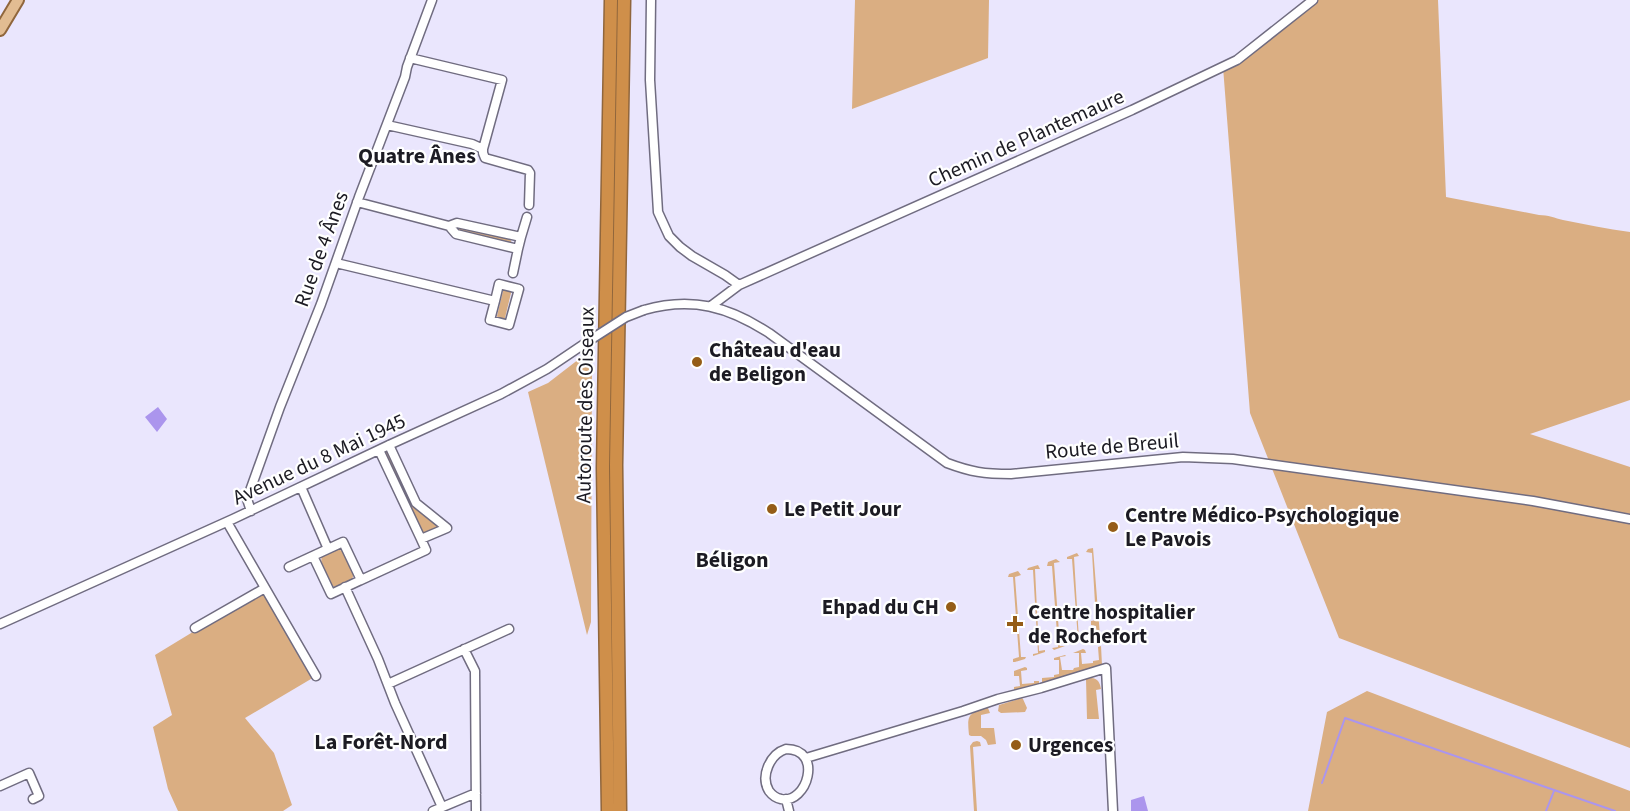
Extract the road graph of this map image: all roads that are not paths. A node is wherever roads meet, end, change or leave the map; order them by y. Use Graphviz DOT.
graph roads {
  1 [pos="18,0"];
  2 [pos="432,0"];
  3 [pos="610,0"];
  4 [pos="624,0"];
  5 [pos="629,0"];
  6 [pos="651,0"];
  7 [pos="1313,0"];
  8 [pos="0,30"];
  9 [pos="410,58"];
  10 [pos="622,70"];
  11 [pos="387,124"];
  12 [pos="483,149"];
  13 [pos="357,202"];
  14 [pos="529,205"];
  15 [pos="527,217"];
  16 [pos="449,226"];
  17 [pos="521,237"];
  18 [pos="518,249"];
  19 [pos="336,263"];
  20 [pos="513,273"];
  21 [pos="739,285"];
  22 [pos="495,301"];
  23 [pos="711,306"];
  24 [pos="644,310"];
  25 [pos="389,445"];
  26 [pos="379,450"];
  27 [pos="301,487"];
  28 [pos="251,511"];
  29 [pos="1630,519"];
  30 [pos="226,522"];
  31 [pos="421,539"];
  32 [pos="328,549"];
  33 [pos="314,555"];
  34 [pos="289,567"];
  35 [pos="361,580"];
  36 [pos="345,587"];
  37 [pos="265,588"];
  38 [pos="0,624"];
  39 [pos="195,628"];
  40 [pos="508,629"];
  41 [pos="464,649"];
  42 [pos="316,676"];
  43 [pos="388,684"];
  44 [pos="806,758"];
  45 [pos="0,786"];
  46 [pos="476,793"];
  47 [pos="33,799"];
  48 [pos="786,799"];
  49 [pos="442,807"];
  50 [pos="433,811"];
  51 [pos="476,811"];
  52 [pos="608,811"];
  53 [pos="620,811"];
  54 [pos="789,811"];
  55 [pos="1113,811"];
  1 -- 8 [label="main road"];
  2 -- 9 [label="street, Rue de 4 Ânes"];
  3 -- 52 [label="highway, Autoroute des Oiseaux"];
  4 -- 10 [label="highway, Autoroute des Oiseaux"];
  5 -- 10 [label="highway"];
  6 -- 21 [label="street"];
  7 -- 21 [label="street, Chemin de Plantemaure"];
  9 -- 11 [label="street, Rue de 4 Ânes"];
  9 -- 12 [label="street"];
  10 -- 53 [label="highway, Autoroute des Oiseaux"];
  11 -- 12 [label="street"];
  11 -- 13 [label="street, Rue de 4 Ânes"];
  12 -- 14 [label="street"];
  13 -- 16 [label="street"];
  13 -- 19 [label="street, Rue de 4 Ânes"];
  15 -- 17 [label="street"];
  16 -- 17 [label="street"];
  16 -- 18 [label="street"];
  17 -- 18 [label="street"];
  18 -- 20 [label="street"];
  19 -- 22 [label="street"];
  19 -- 28 [label="street, Rue de 4 Ânes"];
  21 -- 23 [label="street"];
  22 -- 22 [label="street"];
  23 -- 24 [label="street, Route de Breuil"];
  23 -- 29 [label="street, Route de Breuil"];
  24 -- 25 [label="street, Avenue du 8 Mai 1945, bridge"];
  25 -- 26 [label="street, Avenue du 8 Mai 1945"];
  25 -- 31 [label="street"];
  26 -- 27 [label="street, Avenue du 8 Mai 1945"];
  26 -- 31 [label="street"];
  27 -- 28 [label="street, Avenue du 8 Mai 1945"];
  27 -- 32 [label="street"];
  28 -- 30 [label="street, Avenue du 8 Mai 1945"];
  30 -- 37 [label="street"];
  30 -- 38 [label="street, Avenue du 8 Mai 1945"];
  31 -- 35 [label="street"];
  32 -- 33 [label="street"];
  32 -- 35 [label="street"];
  33 -- 34 [label="street"];
  33 -- 36 [label="street"];
  35 -- 36 [label="street"];
  36 -- 43 [label="street"];
  37 -- 39 [label="street"];
  37 -- 42 [label="street"];
  40 -- 41 [label="street"];
  41 -- 43 [label="street"];
  41 -- 46 [label="street"];
  43 -- 49 [label="street"];
  44 -- 48 [label="street"];
  44 -- 48 [label="street"];
  44 -- 55 [label="street"];
  45 -- 47 [label="street"];
  46 -- 49 [label="street"];
  46 -- 51 [label="street"];
  48 -- 54 [label="street"];
  49 -- 50 [label="street"];
}
